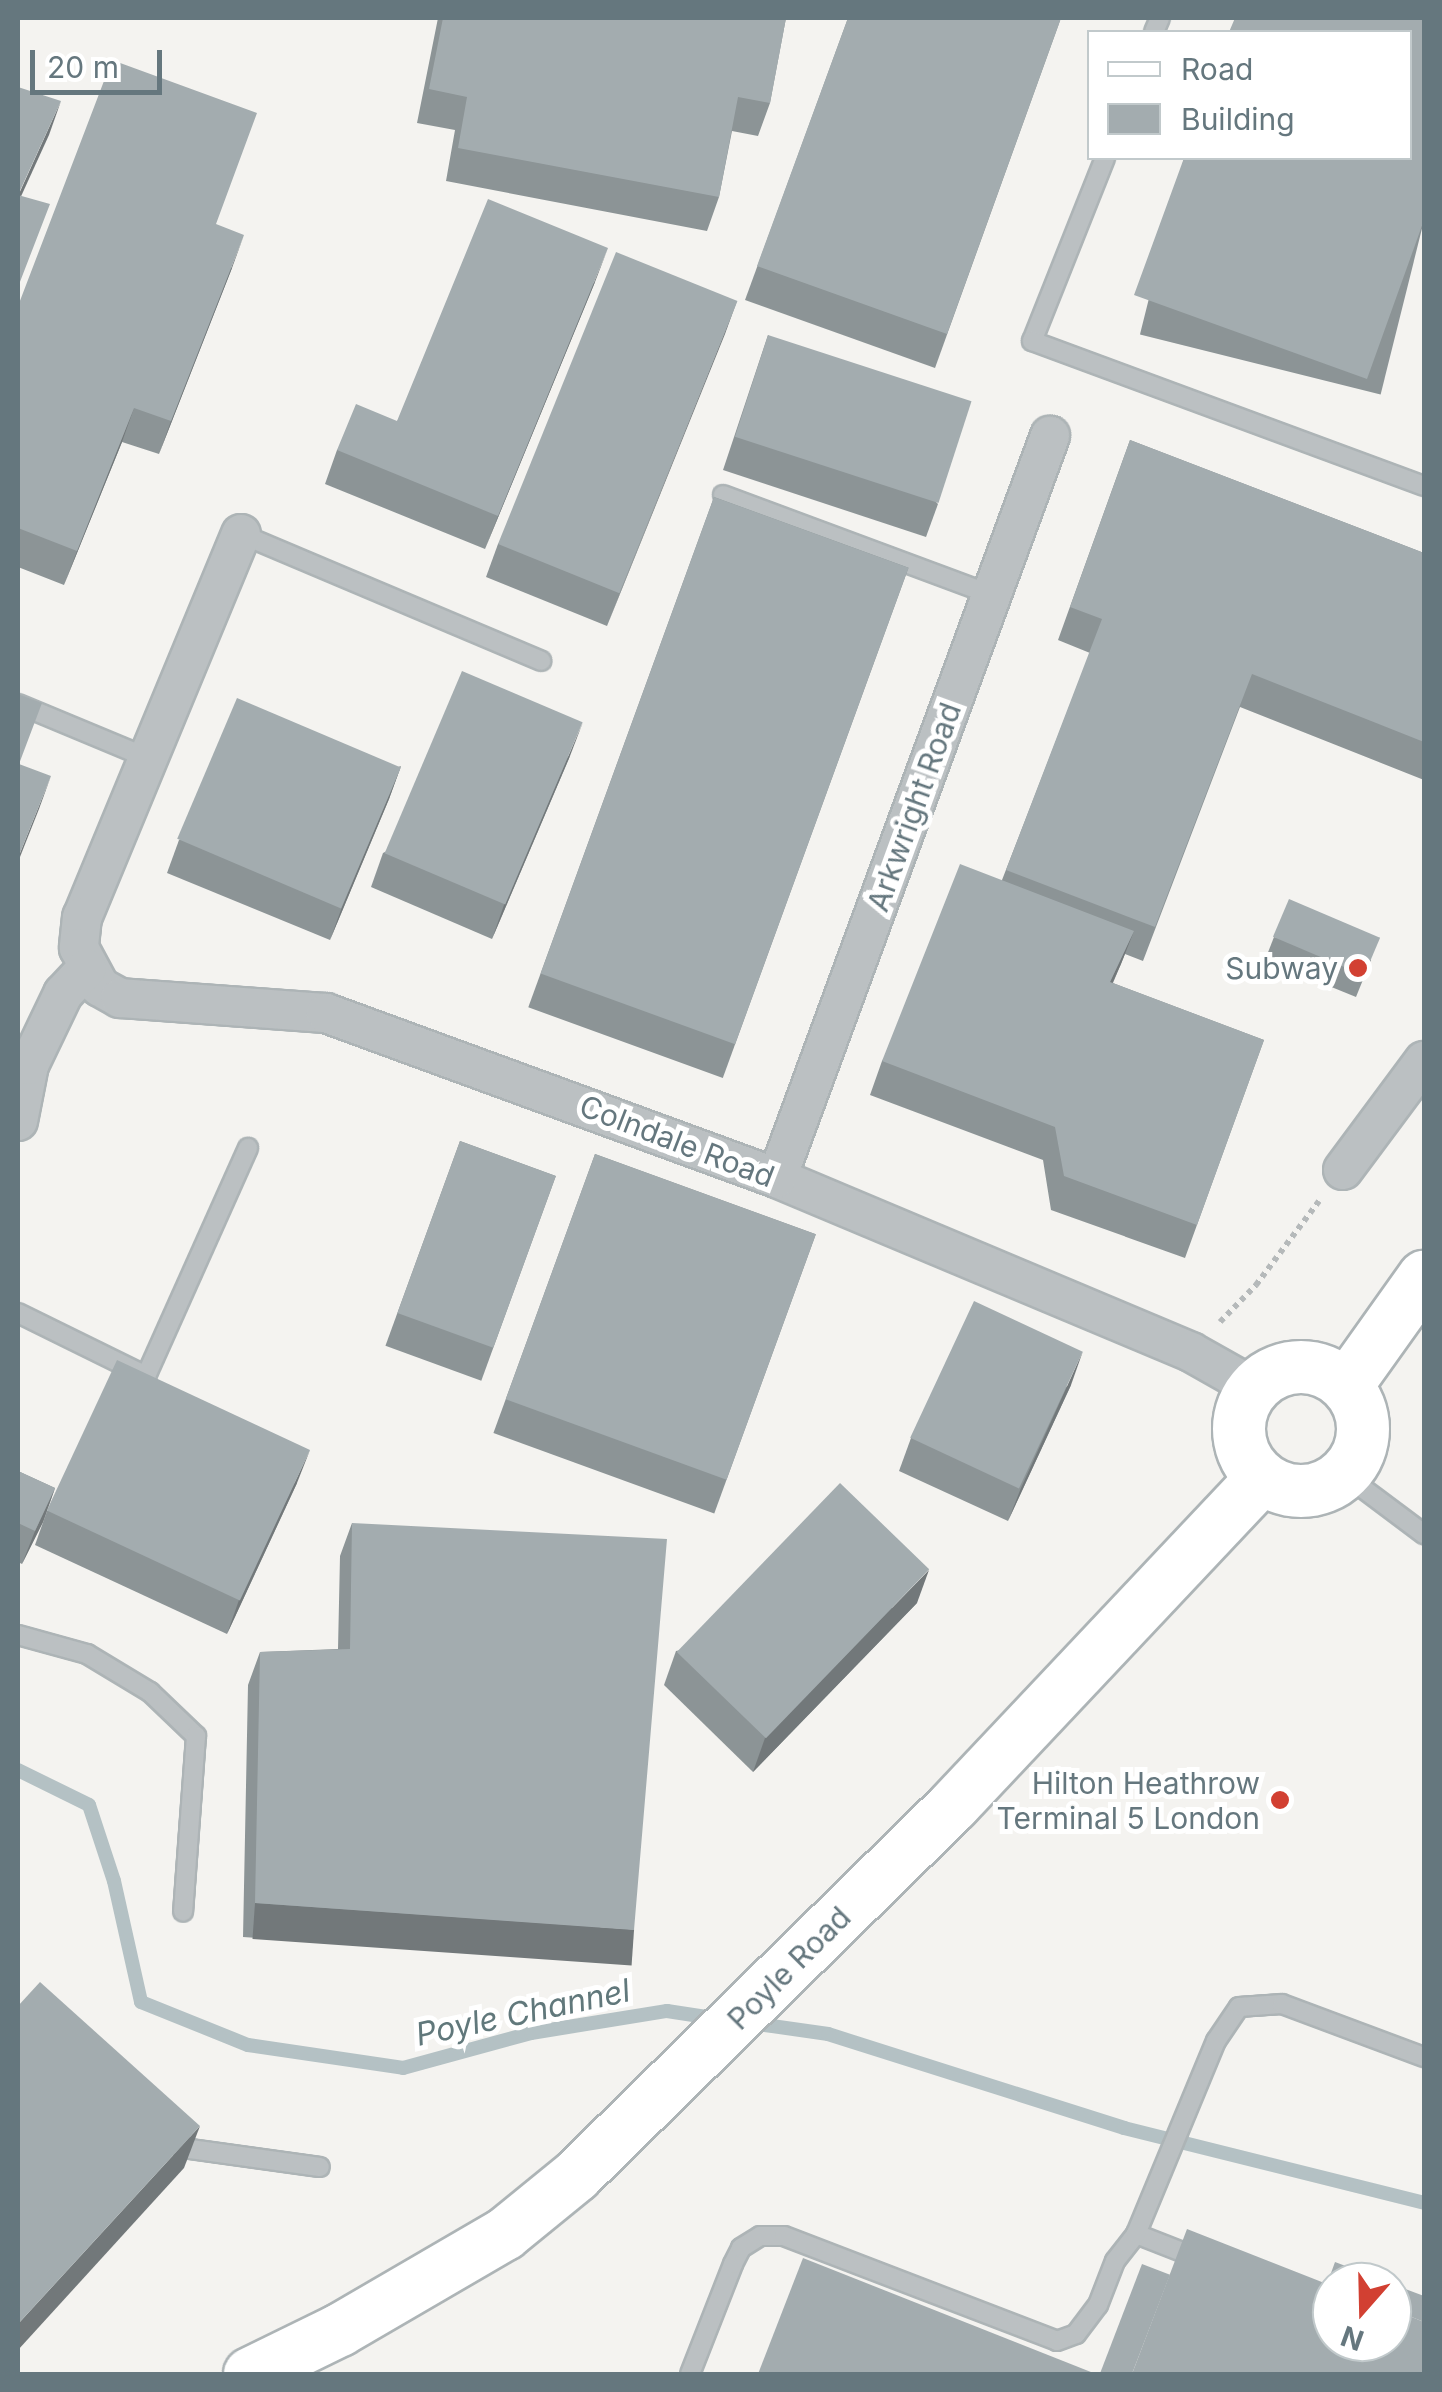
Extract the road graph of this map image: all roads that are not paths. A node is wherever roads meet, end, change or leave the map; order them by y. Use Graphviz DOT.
graph roads {
  1 [pos="1104,160"];
  2 [pos="1050,436"];
  3 [pos="1424,486"];
  4 [pos="724,495"];
  5 [pos="242,534"];
  6 [pos="992,595"];
  7 [pos="541,661"];
  8 [pos="18,704"];
  9 [pos="148,758"];
  10 [pos="87,968"];
  11 [pos="1424,1061"];
  12 [pos="18,1121"];
  13 [pos="248,1148"];
  14 [pos="1342,1170"];
  15 [pos="777,1178"];
  16 [pos="1424,1276"];
  17 [pos="18,1313"];
  18 [pos="1347,1385"];
  19 [pos="1254,1387"];
  20 [pos="1346,1475"];
  21 [pos="1261,1479"];
  22 [pos="1424,1534"];
  23 [pos="18,1636"];
  24 [pos="183,1912"];
  25 [pos="1424,2056"];
  26 [pos="155,2124"];
  27 [pos="320,2167"];
  28 [pos="1136,2234"];
  29 [pos="1218,2266"];
  30 [pos="250,2374"];
  31 [pos="690,2374"];
  1 -- 3 [label="lane"];
  2 -- 6 [label="street, Arkwright Road"];
  4 -- 6 [label="lane"];
  5 -- 7 [label="lane"];
  5 -- 9 [label="street"];
  6 -- 15 [label="street, Arkwright Road"];
  8 -- 9 [label="lane"];
  9 -- 10 [label="street"];
  10 -- 12 [label="street"];
  10 -- 15 [label="street, Colndale Road"];
  11 -- 14 [label="street"];
  13 -- 17 [label="lane"];
  15 -- 19 [label="street, Colndale Road"];
  16 -- 18 [label="street"];
  18 -- 19 [label="street"];
  18 -- 20 [label="street"];
  19 -- 21 [label="street"];
  20 -- 21 [label="street"];
  20 -- 22 [label="lane"];
  21 -- 30 [label="street, Poyle Road"];
  23 -- 24 [label="lane"];
  25 -- 28 [label="lane"];
  26 -- 27 [label="lane"];
  28 -- 29 [label="lane"];
  28 -- 31 [label="lane"];
}
